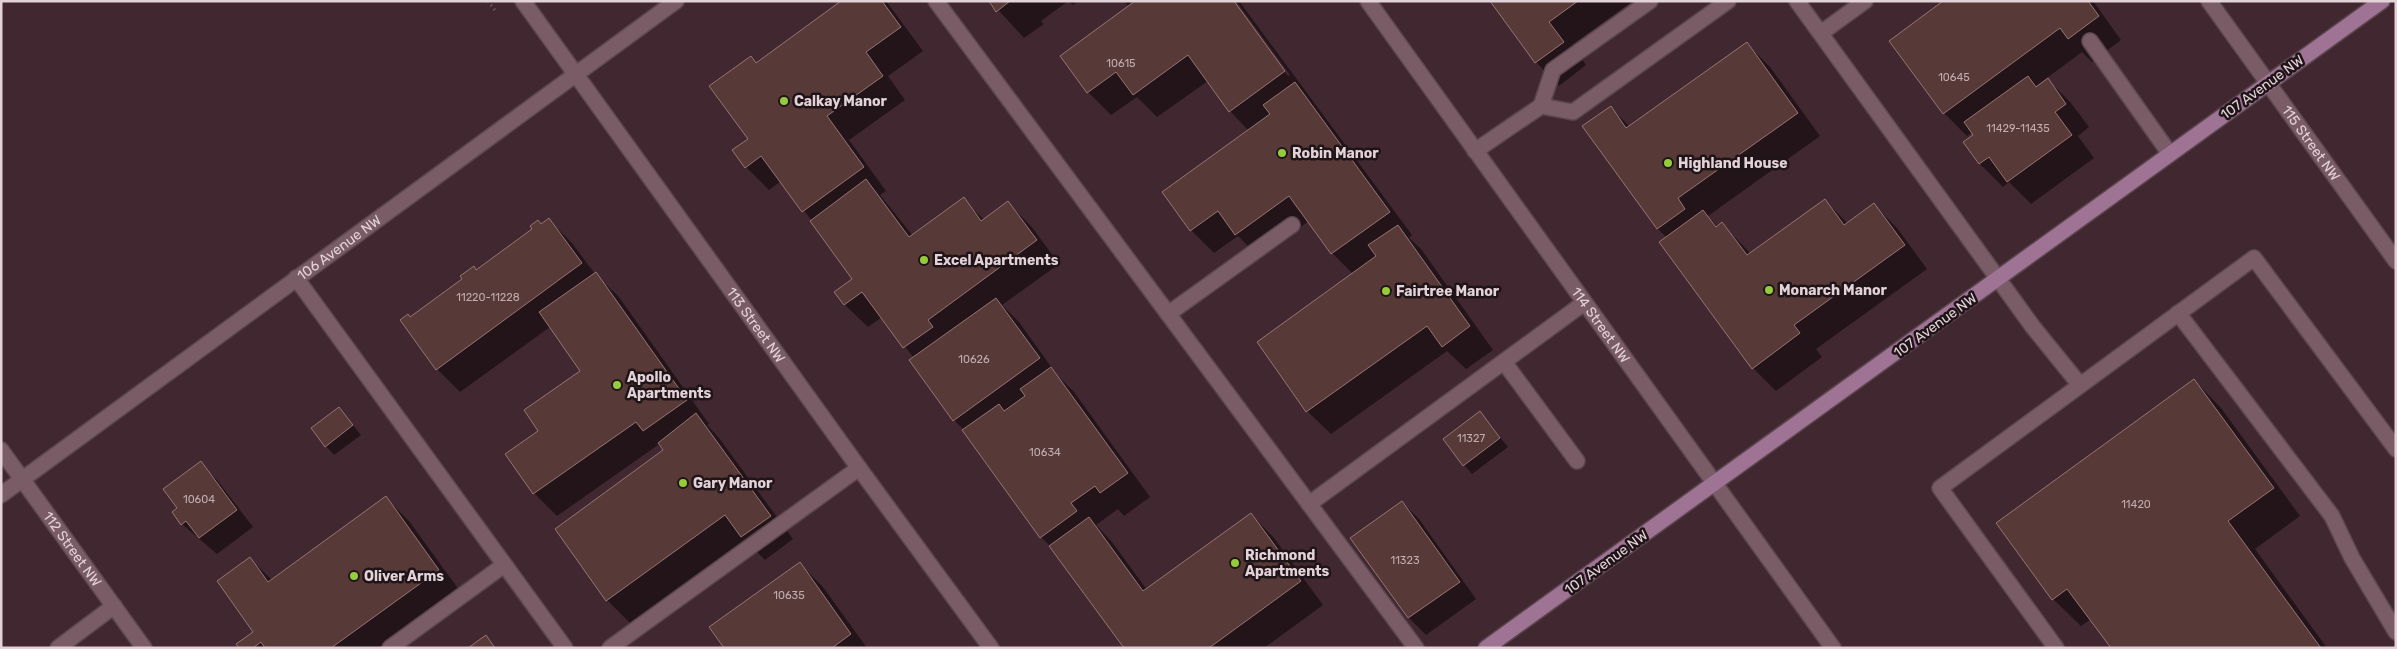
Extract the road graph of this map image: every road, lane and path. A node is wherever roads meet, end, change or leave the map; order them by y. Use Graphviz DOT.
graph roads {
  1 [pos="523,1"];
  2 [pos="676,1"];
  3 [pos="936,1"];
  4 [pos="1368,1"];
  5 [pos="1650,1"];
  6 [pos="1728,1"];
  7 [pos="1797,1"];
  8 [pos="1865,1"];
  9 [pos="2209,1"];
  10 [pos="2382,1"];
  11 [pos="1821,33"];
  12 [pos="2090,41"];
  13 [pos="576,74"];
  14 [pos="2267,83"];
  15 [pos="1542,106"];
  16 [pos="1475,151"];
  17 [pos="2170,154"];
  18 [pos="1292,225"];
  19 [pos="2396,260"];
  20 [pos="296,278"];
  21 [pos="1999,279"];
  22 [pos="1584,303"];
  23 [pos="2178,313"];
  24 [pos="1168,314"];
  25 [pos="1504,362"];
  26 [pos="2080,385"];
  27 [pos="2396,449"];
  28 [pos="1,450"];
  29 [pos="1578,461"];
  30 [pos="859,468"];
  31 [pos="22,479"];
  32 [pos="1714,484"];
  33 [pos="1,495"];
  34 [pos="1309,504"];
  35 [pos="504,565"];
  36 [pos="114,606"];
  37 [pos="2396,632"];
  38 [pos="58,648"];
  39 [pos="144,648"];
  40 [pos="390,648"];
  41 [pos="565,648"];
  42 [pos="610,648"];
  43 [pos="992,648"];
  44 [pos="1416,648"];
  45 [pos="1486,648"];
  46 [pos="1833,648"];
  47 [pos="2056,648"];
  1 -- 13 [label="street, 113 Street NW"];
  2 -- 13 [label="street, 106 Avenue NW"];
  3 -- 24 [label="street"];
  4 -- 16 [label="street, 114 Street NW"];
  5 -- 15 [label="street"];
  6 -- 15 [label="street"];
  7 -- 11 [label="street"];
  8 -- 11 [label="street"];
  9 -- 14 [label="street, 115 Street NW"];
  10 -- 14 [label="main road, 107 Avenue NW"];
  11 -- 21 [label="street"];
  12 -- 17 [label="street"];
  13 -- 20 [label="street, 106 Avenue NW"];
  13 -- 30 [label="street, 113 Street NW"];
  14 -- 17 [label="main road, 107 Avenue NW"];
  14 -- 19 [label="street, 115 Street NW"];
  15 -- 16 [label="street"];
  16 -- 22 [label="street, 114 Street NW"];
  17 -- 21 [label="main road, 107 Avenue NW"];
  18 -- 24 [label="street"];
  20 -- 31 [label="street, 106 Avenue NW"];
  20 -- 35 [label="street"];
  21 -- 26 [label="street"];
  21 -- 32 [label="main road, 107 Avenue NW"];
  22 -- 25 [label="street"];
  22 -- 32 [label="street, 114 Street NW"];
  23 -- 26 [label="street"];
  23 -- 27 [label="street"];
  23 -- 37 [label="street"];
  24 -- 34 [label="street"];
  25 -- 29 [label="street"];
  25 -- 34 [label="street"];
  26 -- 47 [label="street"];
  28 -- 31 [label="street, 112 Street NW"];
  30 -- 42 [label="street"];
  30 -- 43 [label="street, 113 Street NW"];
  31 -- 33 [label="street, 106 Avenue NW"];
  31 -- 36 [label="street, 112 Street NW"];
  32 -- 45 [label="main road, 107 Avenue NW"];
  32 -- 46 [label="street, 114 Street NW"];
  34 -- 44 [label="street"];
  35 -- 40 [label="street"];
  35 -- 41 [label="street"];
  36 -- 38 [label="street"];
  36 -- 39 [label="street, 112 Street NW"];
}
